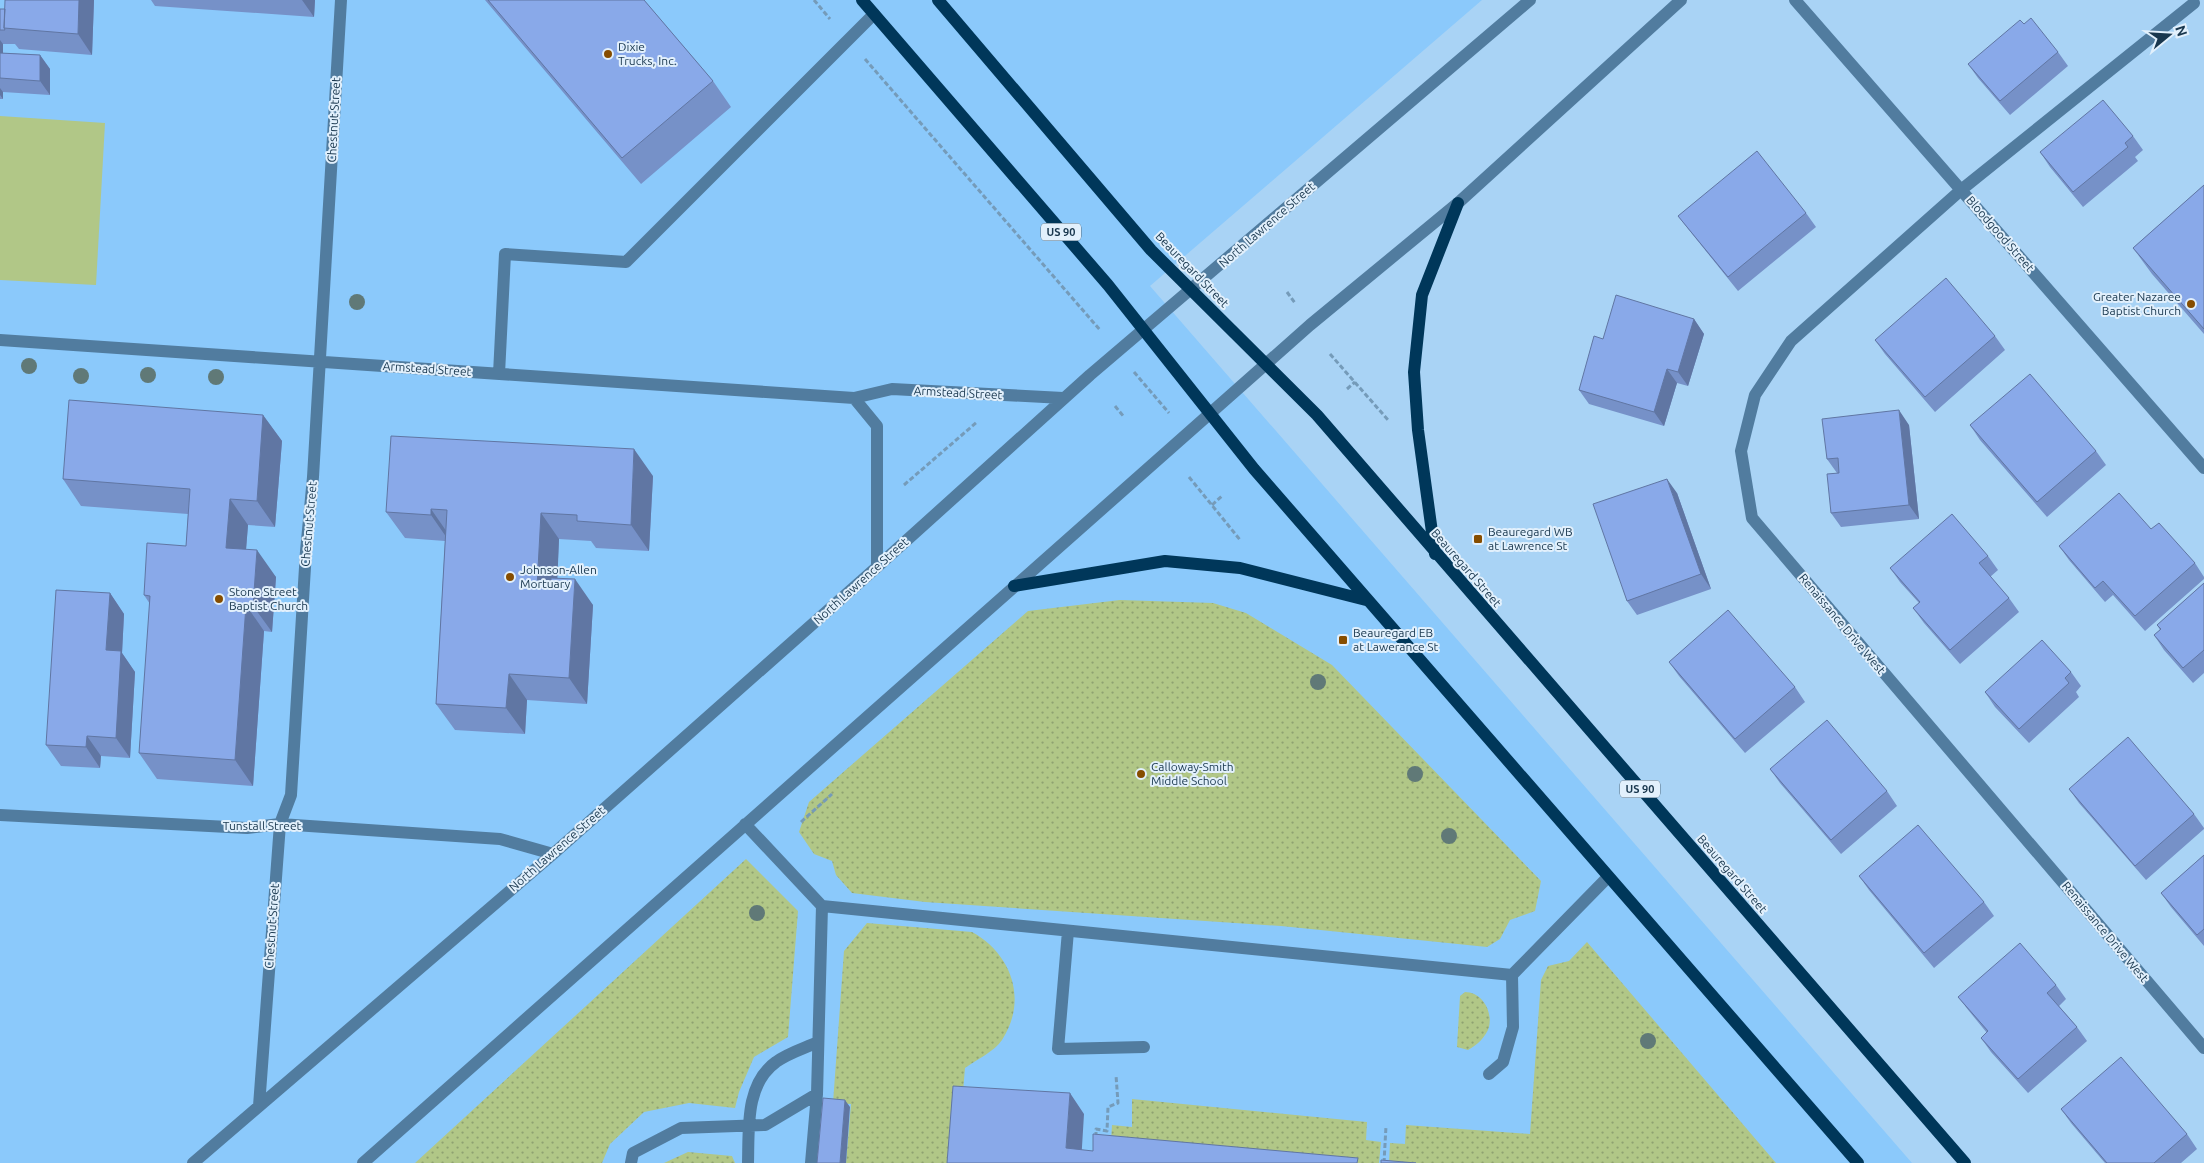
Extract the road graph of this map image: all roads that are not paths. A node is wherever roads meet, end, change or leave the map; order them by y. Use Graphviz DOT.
graph roads {
  1 [pos="340,0"];
  2 [pos="862,0"];
  3 [pos="938,0"];
  4 [pos="1530,0"];
  5 [pos="1681,0"];
  6 [pos="1795,0"];
  7 [pos="2194,3"];
  8 [pos="874,14"];
  9 [pos="1961,190"];
  10 [pos="1458,203"];
  11 [pos="1191,289"];
  12 [pos="1143,330"];
  13 [pos="0,340"];
  14 [pos="320,362"];
  15 [pos="1266,364"];
  16 [pos="499,374"];
  17 [pos="854,398"];
  18 [pos="1063,398"];
  19 [pos="1210,414"];
  20 [pos="2204,468"];
  21 [pos="1435,554"];
  22 [pos="877,568"];
  23 [pos="1014,586"];
  24 [pos="1366,600"];
  25 [pos="0,815"];
  26 [pos="280,824"];
  27 [pos="745,824"];
  28 [pos="553,854"];
  29 [pos="1608,877"];
  30 [pos="822,906"];
  31 [pos="1068,931"];
  32 [pos="1512,975"];
  33 [pos="818,1042"];
  34 [pos="1144,1047"];
  35 [pos="2204,1048"];
  36 [pos="1489,1074"];
  37 [pos="817,1094"];
  38 [pos="259,1106"];
  39 [pos="749,1126"];
  40 [pos="193,1163"];
  41 [pos="363,1163"];
  42 [pos="631,1163"];
  43 [pos="748,1163"];
  44 [pos="811,1163"];
  45 [pos="1858,1163"];
  46 [pos="1965,1163"];
  1 -- 14 [label="street, Chestnut Street"];
  2 -- 8 [label="main road, US 90"];
  3 -- 11 [label="main road, Beauregard Street / US 90"];
  4 -- 11 [label="street, North Lawrence Street"];
  5 -- 10 [label="street"];
  6 -- 9 [label="street, Bloodgood Street"];
  7 -- 9 [label="street, Renaissance Drive West"];
  8 -- 12 [label="main road, US 90"];
  8 -- 16 [label="street"];
  9 -- 20 [label="street, Bloodgood Street"];
  9 -- 35 [label="street, Renaissance Drive West"];
  10 -- 15 [label="street"];
  10 -- 21 [label="main road"];
  11 -- 12 [label="street, North Lawrence Street"];
  11 -- 15 [label="main road, Beauregard Street / US 90"];
  12 -- 18 [label="street, North Lawrence Street"];
  12 -- 19 [label="main road, US 90"];
  13 -- 14 [label="street, Armstead Street"];
  14 -- 16 [label="street, Armstead Street"];
  14 -- 26 [label="street, Chestnut Street"];
  15 -- 19 [label="street"];
  15 -- 21 [label="main road, Beauregard Street / US 90"];
  16 -- 17 [label="street, Armstead Street"];
  17 -- 18 [label="street, Armstead Street"];
  17 -- 22 [label="street"];
  18 -- 22 [label="street, North Lawrence Street"];
  19 -- 23 [label="street"];
  19 -- 24 [label="main road, US 90"];
  21 -- 46 [label="main road, Beauregard Street / US 90"];
  22 -- 28 [label="street, North Lawrence Street"];
  23 -- 24 [label="main road"];
  23 -- 27 [label="street"];
  24 -- 29 [label="main road, US 90"];
  25 -- 26 [label="street, Tunstall Street"];
  26 -- 28 [label="street, Tunstall Street"];
  26 -- 38 [label="street, Chestnut Street"];
  27 -- 30 [label="street"];
  27 -- 41 [label="street"];
  28 -- 38 [label="street, North Lawrence Street"];
  29 -- 32 [label="street"];
  29 -- 45 [label="main road, US 90"];
  30 -- 31 [label="street"];
  30 -- 33 [label="street"];
  31 -- 32 [label="street"];
  31 -- 34 [label="street"];
  32 -- 36 [label="street"];
  33 -- 37 [label="street"];
  33 -- 39 [label="street"];
  37 -- 39 [label="street"];
  37 -- 44 [label="street"];
  38 -- 40 [label="street, North Lawrence Street"];
  39 -- 42 [label="street"];
  39 -- 43 [label="street"];
}
